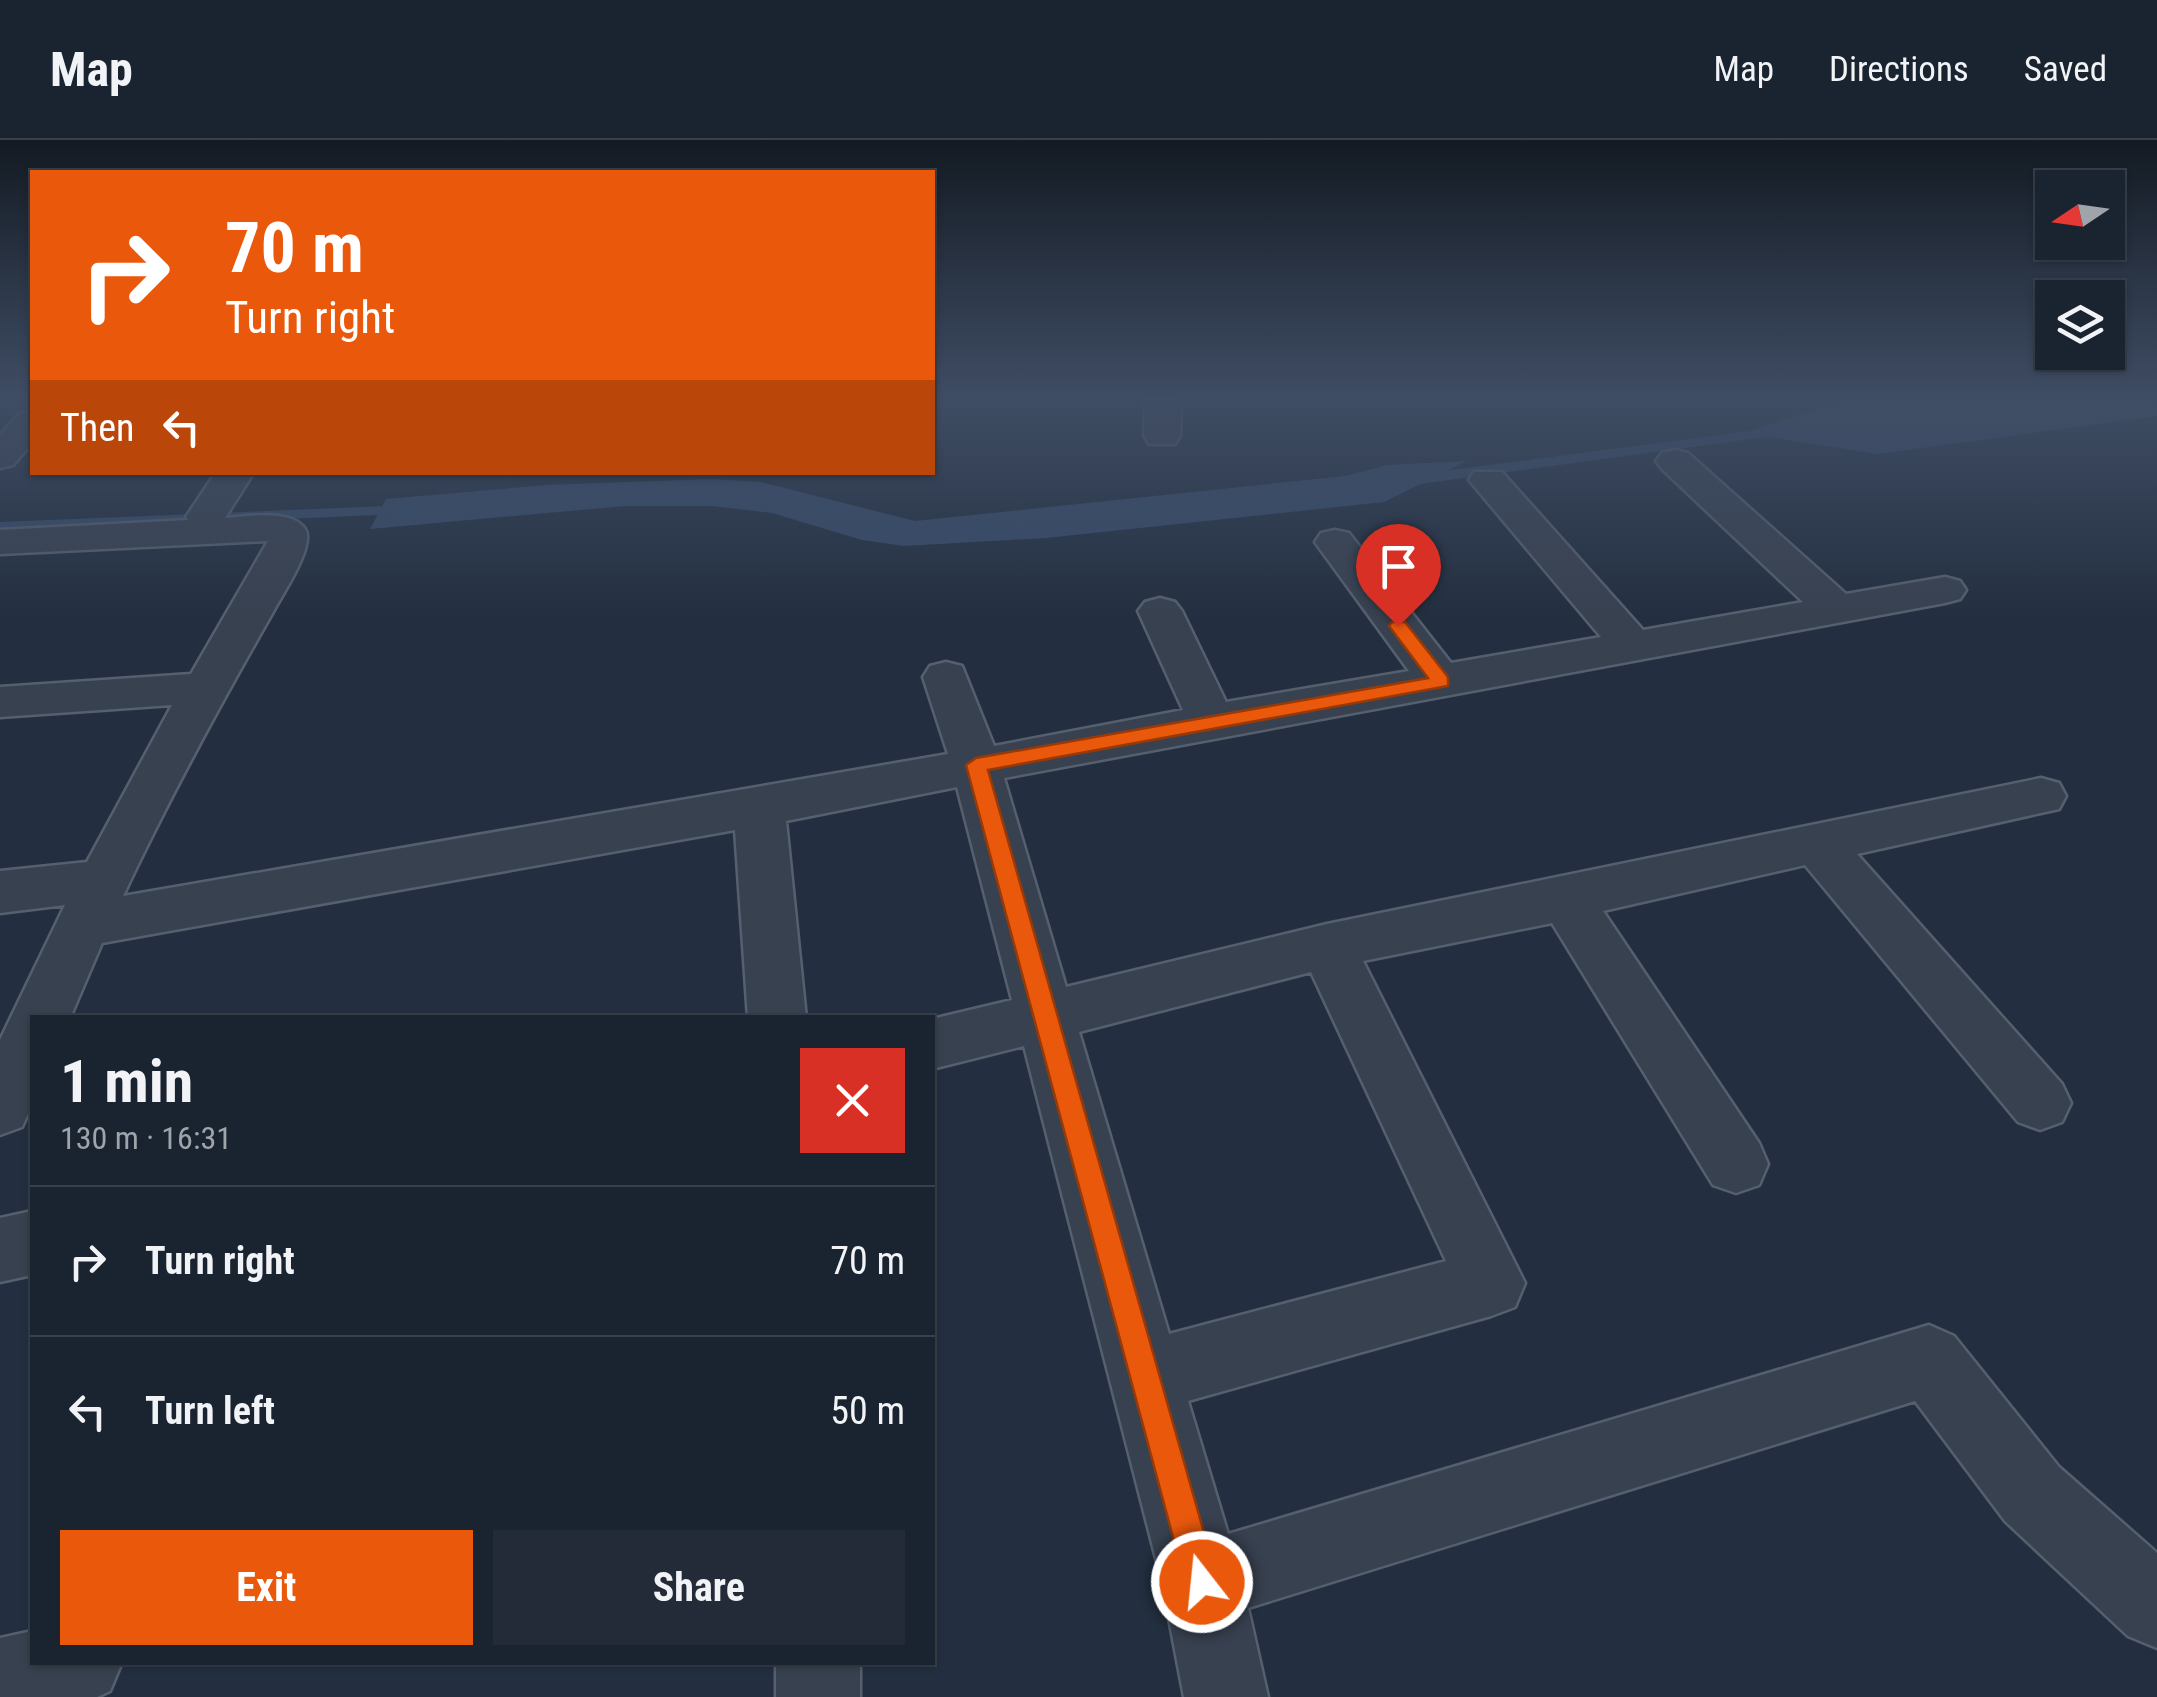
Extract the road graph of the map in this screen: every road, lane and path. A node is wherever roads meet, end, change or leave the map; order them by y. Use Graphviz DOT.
graph roads {
  1 [pos="1688,473"];
  2 [pos="233,475"];
  3 [pos="1488,480"];
  4 [pos="206,517"];
  5 [pos="0,542"];
  6 [pos="1335,542"];
  7 [pos="1945,590"];
  8 [pos="1834,607"];
  9 [pos="1160,611"];
  10 [pos="1634,646"];
  11 [pos="946,677"];
  12 [pos="1441,682"];
  13 [pos="206,688"];
  14 [pos="0,702"];
  15 [pos="1211,720"];
  16 [pos="976,765"];
  17 [pos="2042,796"];
  18 [pos="758,808"];
  19 [pos="1817,844"];
  20 [pos="0,892"];
  21 [pos="1566,900"];
  22 [pos="92,903"];
  23 [pos="1326,946"];
  24 [pos="41,1015"];
  25 [pos="777,1015"];
  26 [pos="1043,1020"];
  27 [pos="30,1040"];
  28 [pos="935,1043"];
  29 [pos="2040,1103"];
  30 [pos="0,1108"];
  31 [pos="1736,1164"];
  32 [pos="30,1243"];
  33 [pos="0,1250"];
  34 [pos="1144,1377"];
  35 [pos="1202,1582"];
  36 [pos="2157,1607"];
  37 [pos="68,1665"];
  38 [pos="818,1665"];
  39 [pos="0,1680"];
  40 [pos="818,1697"];
  41 [pos="1226,1697"];
  1 -- 8 [label="street"];
  2 -- 4 [label="street"];
  3 -- 10 [label="street"];
  5 -- 13 [label="street"];
  6 -- 12 [label="street"];
  7 -- 8 [label="street"];
  8 -- 10 [label="street"];
  9 -- 15 [label="street"];
  10 -- 12 [label="street"];
  11 -- 16 [label="street"];
  12 -- 15 [label="street"];
  13 -- 14 [label="street"];
  13 -- 22 [label="street"];
  15 -- 16 [label="street"];
  16 -- 18 [label="street"];
  16 -- 26 [label="street"];
  17 -- 19 [label="street"];
  18 -- 22 [label="street"];
  18 -- 25 [label="street"];
  19 -- 21 [label="street"];
  19 -- 29 [label="street"];
  20 -- 22 [label="street"];
  21 -- 23 [label="street"];
  21 -- 31 [label="street"];
  22 -- 24 [label="street"];
  23 -- 26 [label="street"];
  23 -- 34 [label="street"];
  26 -- 28 [label="street"];
  26 -- 34 [label="street"];
  27 -- 30 [label="street"];
  32 -- 33 [label="street"];
  34 -- 35 [label="street"];
  35 -- 36 [label="street"];
  35 -- 41 [label="street"];
  37 -- 39 [label="street"];
  38 -- 40 [label="street"];
}
